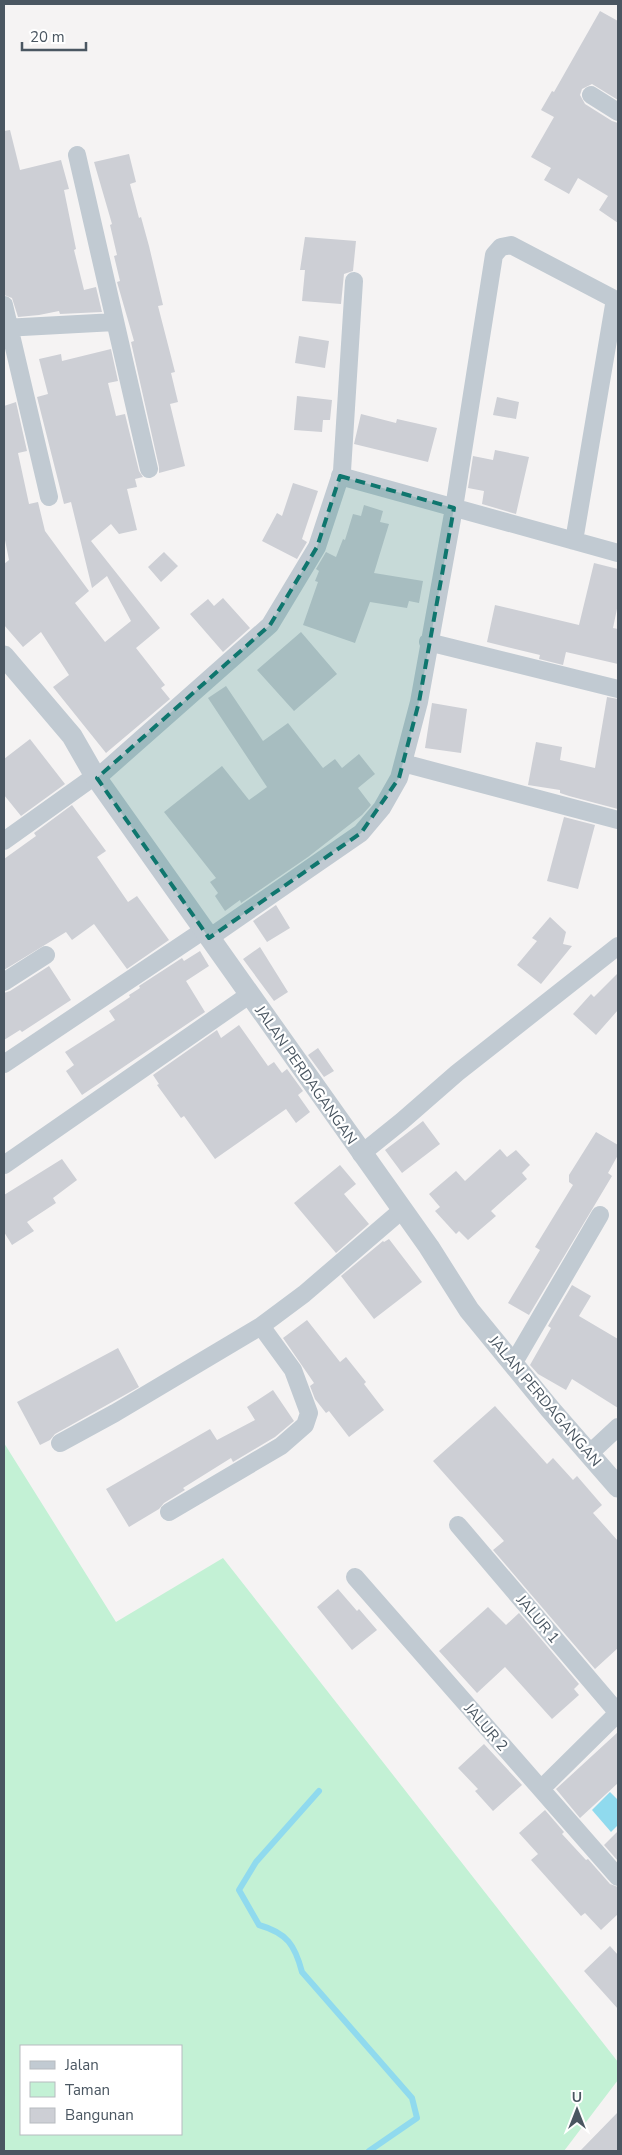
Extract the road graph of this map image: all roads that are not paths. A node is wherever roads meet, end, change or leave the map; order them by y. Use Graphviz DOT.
graph roads {
  1 [pos="591,95"];
  2 [pos="618,112"];
  3 [pos="77,155"];
  4 [pos="354,281"];
  5 [pos="617,300"];
  6 [pos="4,305"];
  7 [pos="115,322"];
  8 [pos="6,328"];
  9 [pos="149,470"];
  10 [pos="340,476"];
  11 [pos="49,497"];
  12 [pos="454,508"];
  13 [pos="574,541"];
  14 [pos="618,553"];
  15 [pos="428,642"];
  16 [pos="4,656"];
  17 [pos="618,688"];
  18 [pos="403,763"];
  19 [pos="96,777"];
  20 [pos="618,820"];
  21 [pos="4,842"];
  22 [pos="206,934"];
  23 [pos="618,946"];
  24 [pos="46,955"];
  25 [pos="4,982"];
  26 [pos="249,995"];
  27 [pos="4,1064"];
  28 [pos="361,1154"];
  29 [pos="4,1165"];
  30 [pos="402,1210"];
  31 [pos="600,1215"];
  32 [pos="261,1326"];
  33 [pos="514,1364"];
  34 [pos="618,1427"];
  35 [pos="60,1443"];
  36 [pos="588,1454"];
  37 [pos="618,1487"];
  38 [pos="169,1512"];
  39 [pos="458,1525"];
  40 [pos="355,1577"];
  41 [pos="618,1713"];
  42 [pos="541,1789"];
  43 [pos="618,1877"];
  1 -- 2 [label="street"];
  3 -- 7 [label="street"];
  4 -- 10 [label="street"];
  5 -- 12 [label="street"];
  5 -- 13 [label="street"];
  6 -- 8 [label="street"];
  7 -- 8 [label="street"];
  7 -- 9 [label="street"];
  8 -- 11 [label="street"];
  10 -- 12 [label="street"];
  10 -- 19 [label="street"];
  12 -- 13 [label="street"];
  12 -- 15 [label="street"];
  13 -- 14 [label="street"];
  15 -- 17 [label="street"];
  15 -- 18 [label="street"];
  16 -- 19 [label="street, JALAN PERDAGANGAN"];
  18 -- 20 [label="street"];
  18 -- 22 [label="street"];
  19 -- 21 [label="street"];
  19 -- 22 [label="street, JALAN PERDAGANGAN"];
  22 -- 26 [label="street, JALAN PERDAGANGAN"];
  22 -- 27 [label="street"];
  23 -- 28 [label="street"];
  24 -- 25 [label="street"];
  26 -- 28 [label="street, JALAN PERDAGANGAN"];
  26 -- 29 [label="street"];
  28 -- 30 [label="street, JALAN PERDAGANGAN"];
  30 -- 32 [label="street"];
  30 -- 33 [label="street, JALAN PERDAGANGAN"];
  31 -- 33 [label="street"];
  32 -- 35 [label="street"];
  32 -- 38 [label="street"];
  33 -- 36 [label="street, JALAN PERDAGANGAN"];
  34 -- 36 [label="street"];
  36 -- 37 [label="street, JALAN PERDAGANGAN"];
  39 -- 41 [label="street, JALUR 1"];
  40 -- 42 [label="street, JALUR 2"];
  41 -- 42 [label="street"];
  42 -- 43 [label="street, JALUR 2"];
}
